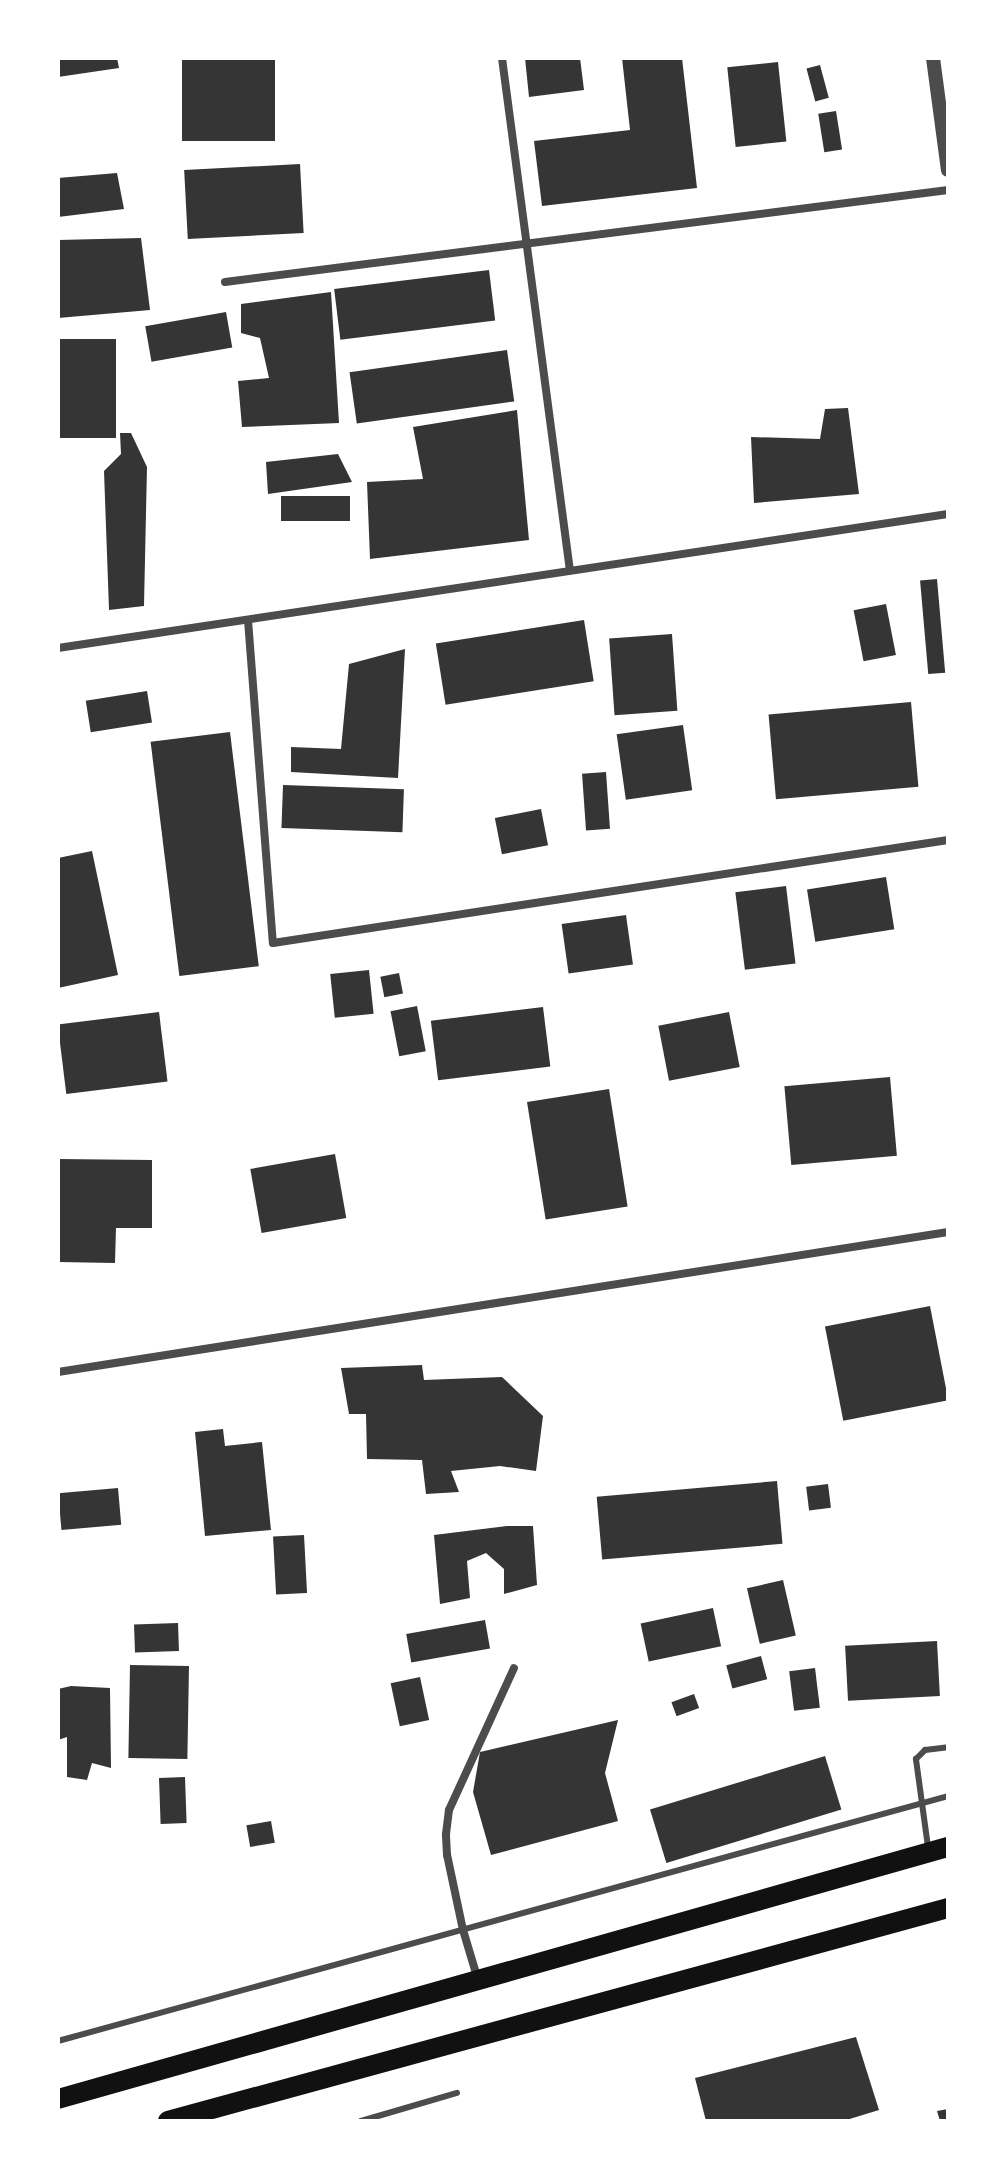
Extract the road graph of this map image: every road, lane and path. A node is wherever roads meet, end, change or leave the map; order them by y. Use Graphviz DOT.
graph roads {
  1 [pos="502,58"];
  2 [pos="933,58"];
  3 [pos="948,170"];
  4 [pos="948,190"];
  5 [pos="527,243"];
  6 [pos="225,282"];
  7 [pos="948,514"];
  8 [pos="570,571"];
  9 [pos="248,620"];
  10 [pos="58,648"];
  11 [pos="948,840"];
  12 [pos="948,1232"];
  13 [pos="58,1372"];
  14 [pos="514,1668"];
  15 [pos="948,1747"];
  16 [pos="948,1796"];
  17 [pos="921,1803"];
  18 [pos="938,1850"];
  19 [pos="948,1908"];
  20 [pos="463,1930"];
  21 [pos="479,1980"];
  22 [pos="58,2041"];
  23 [pos="457,2093"];
  24 [pos="58,2099"];
  25 [pos="168,2121"];
  26 [pos="361,2121"];
  1 -- 5 [label="street"];
  2 -- 3 [label="street"];
  4 -- 5 [label="street"];
  5 -- 6 [label="street"];
  5 -- 8 [label="street"];
  7 -- 8 [label="street"];
  8 -- 9 [label="street"];
  9 -- 10 [label="street"];
  9 -- 11 [label="street"];
  12 -- 13 [label="street"];
  14 -- 20 [label="street"];
  15 -- 17 [label="lane"];
  16 -- 17 [label="lane"];
  17 -- 18 [label="lane"];
  17 -- 20 [label="lane"];
  18 -- 21 [label="main road"];
  19 -- 25 [label="main road"];
  20 -- 21 [label="street"];
  20 -- 22 [label="lane"];
  21 -- 24 [label="main road"];
  23 -- 26 [label="lane"];
}
